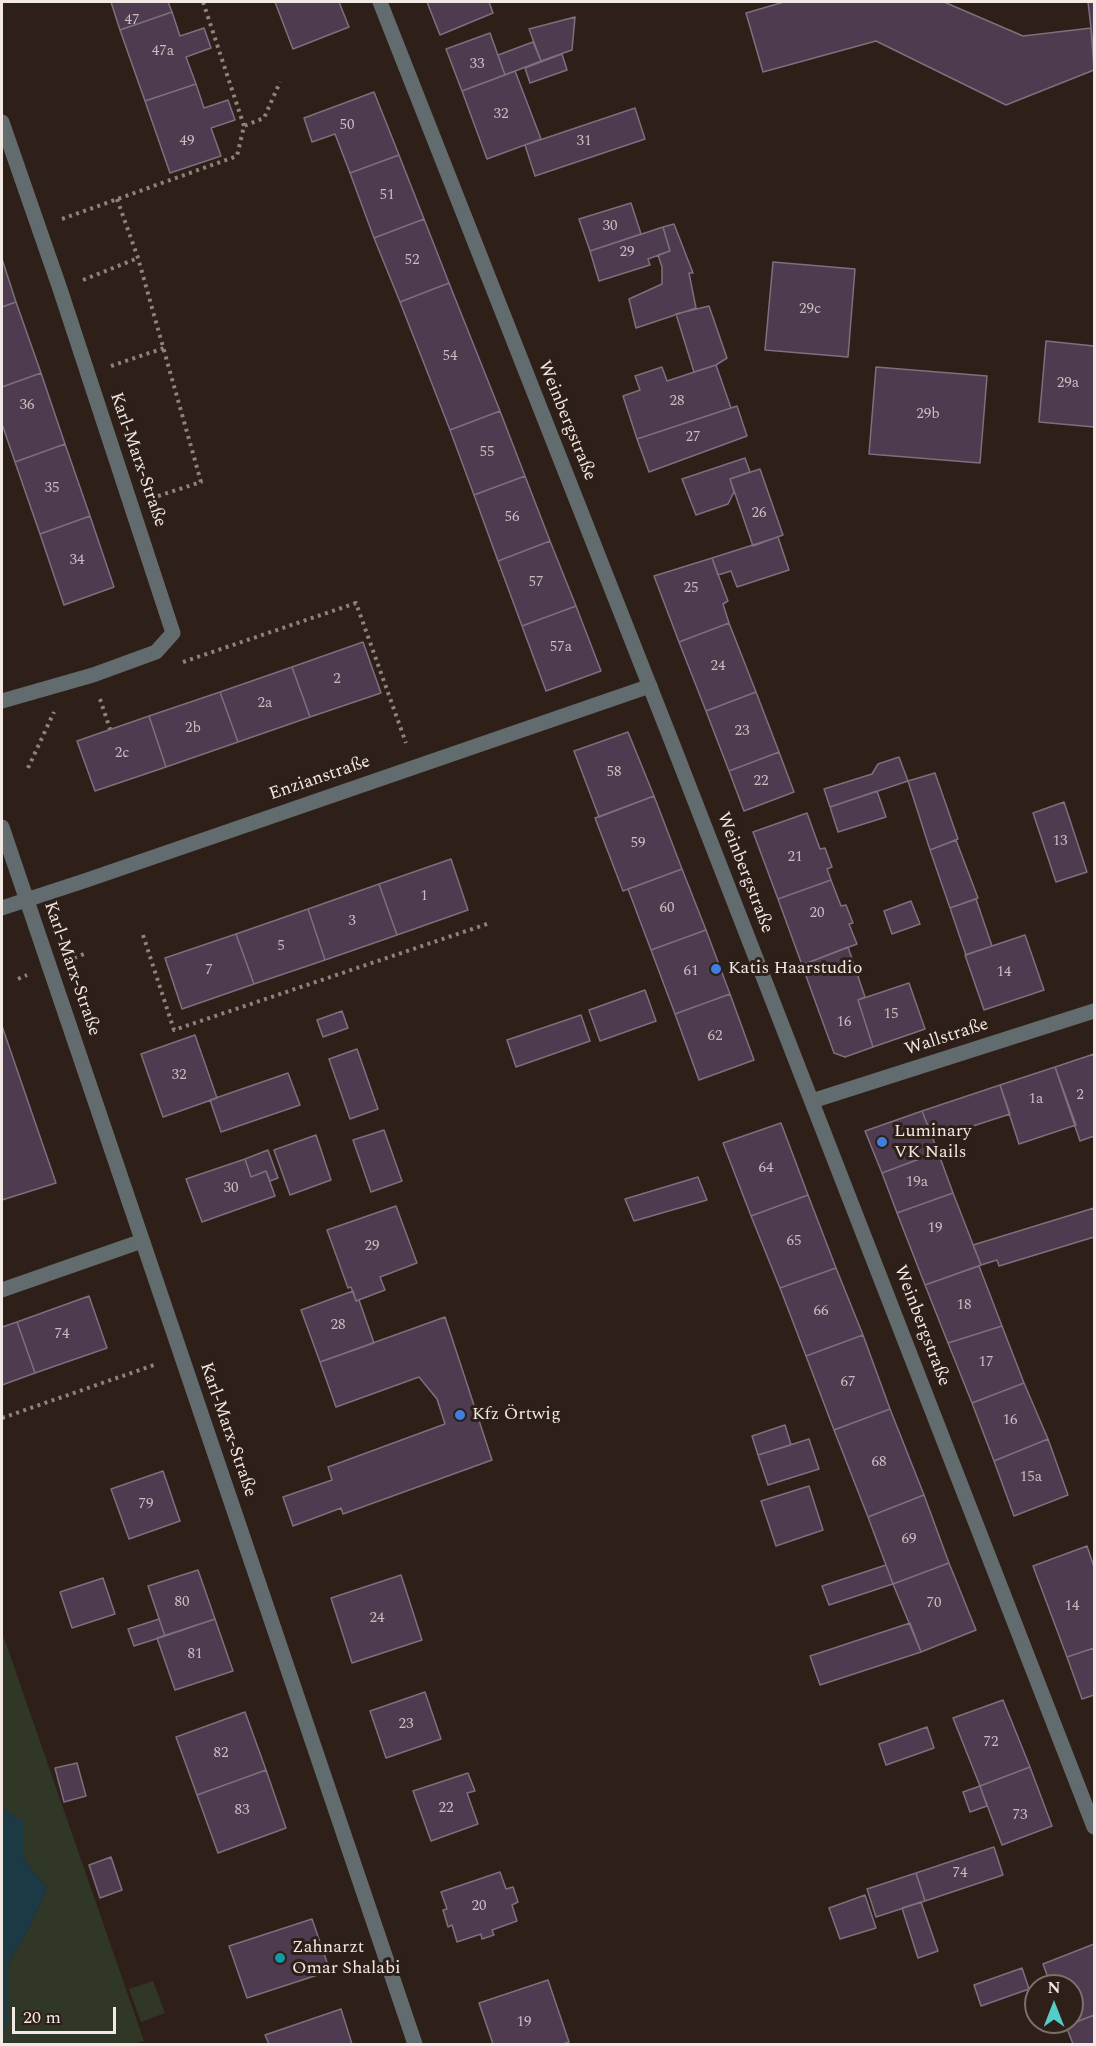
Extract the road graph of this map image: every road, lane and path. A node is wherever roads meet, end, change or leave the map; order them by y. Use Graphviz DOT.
graph roads {
  1 [pos="203,2"];
  2 [pos="380,2"];
  3 [pos="280,82"];
  4 [pos="2,122"];
  5 [pos="244,126"];
  6 [pos="117,198"];
  7 [pos="39,227"];
  8 [pos="138,258"];
  9 [pos="60,289"];
  10 [pos="164,348"];
  11 [pos="88,374"];
  12 [pos="132,505"];
  13 [pos="176,664"];
  14 [pos="650,686"];
  15 [pos="2,701"];
  16 [pos="58,704"];
  17 [pos="409,750"];
  18 [pos="28,768"];
  19 [pos="2,827"];
  20 [pos="27,899"];
  21 [pos="2,908"];
  22 [pos="487,924"];
  23 [pos="143,935"];
  24 [pos="1095,1011"];
  25 [pos="812,1101"];
  26 [pos="142,1241"];
  27 [pos="2,1290"];
  28 [pos="154,1365"];
  29 [pos="2,1418"];
  30 [pos="1095,1827"];
  31 [pos="415,2044"];
  1 -- 5 [label="path"];
  2 -- 14 [label="street, Weinbergstraße"];
  3 -- 5 [label="path"];
  4 -- 7 [label="street, Karl-Marx-Straße"];
  5 -- 6 [label="path"];
  6 -- 7 [label="path"];
  6 -- 8 [label="path"];
  7 -- 9 [label="street, Karl-Marx-Straße"];
  8 -- 9 [label="path"];
  8 -- 10 [label="path"];
  9 -- 11 [label="street, Karl-Marx-Straße"];
  10 -- 11 [label="path"];
  10 -- 12 [label="path"];
  11 -- 12 [label="street, Karl-Marx-Straße"];
  12 -- 15 [label="street, Karl-Marx-Straße"];
  13 -- 17 [label="path"];
  14 -- 20 [label="street, Enzianstraße"];
  14 -- 25 [label="street, Weinbergstraße"];
  16 -- 18 [label="path"];
  19 -- 20 [label="street, Karl-Marx-Straße"];
  20 -- 21 [label="street, Enzianstraße"];
  20 -- 26 [label="street, Karl-Marx-Straße"];
  22 -- 23 [label="path"];
  24 -- 25 [label="street, Wallstraße"];
  25 -- 30 [label="street, Weinbergstraße"];
  26 -- 27 [label="street"];
  26 -- 31 [label="street, Karl-Marx-Straße"];
  28 -- 29 [label="path"];
}
